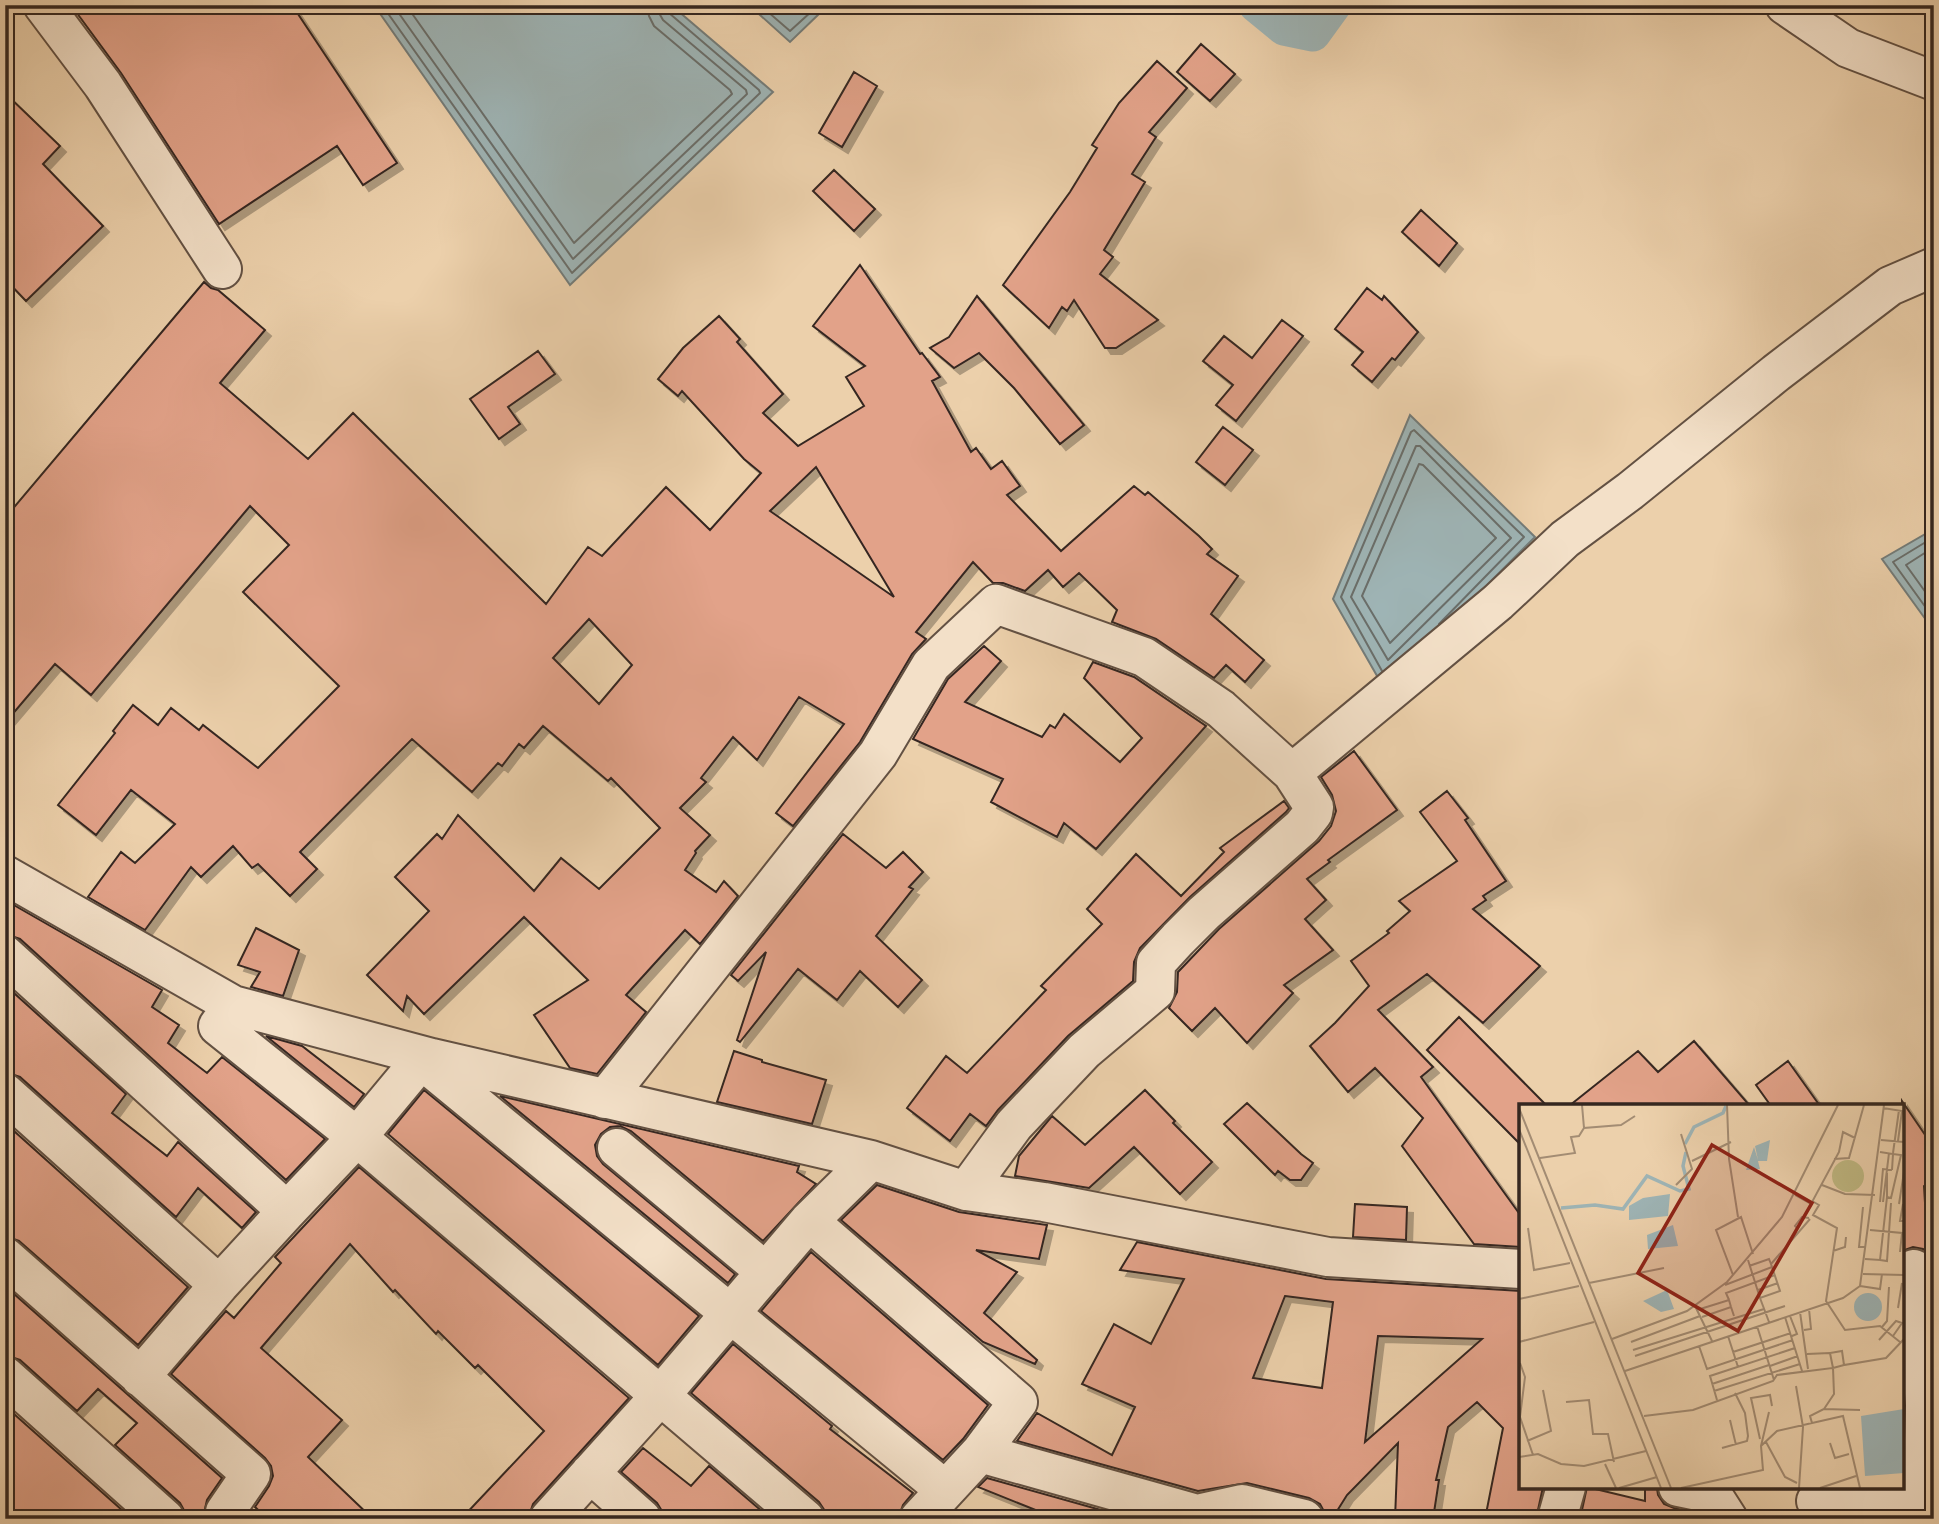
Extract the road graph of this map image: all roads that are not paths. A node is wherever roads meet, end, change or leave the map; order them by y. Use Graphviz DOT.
graph roads {
  1 [pos="43,5"];
  2 [pos="1785,5"];
  3 [pos="1934,81"];
  4 [pos="1934,267"];
  5 [pos="222,269"];
  6 [pos="1292,773"];
  7 [pos="5,875"];
  8 [pos="5,955"];
  9 [pos="233,1005"];
  10 [pos="426,1059"];
  11 [pos="5,1094"];
  12 [pos="605,1099"];
  13 [pos="357,1137"];
  14 [pos="617,1149"];
  15 [pos="872,1160"];
  16 [pos="966,1191"];
  17 [pos="287,1211"];
  18 [pos="809,1221"];
  19 [pos="5,1257"];
  20 [pos="1519,1269"];
  21 [pos="1917,1269"];
  22 [pos="766,1272"];
  23 [pos="219,1284"];
  24 [pos="731,1312"];
  25 [pos="5,1376"];
  26 [pos="140,1377"];
  27 [pos="660,1396"];
  28 [pos="980,1453"];
  29 [pos="590,1473"];
  30 [pos="944,1489"];
  31 [pos="1565,1489"];
  32 [pos="1688,1489"];
  33 [pos="1816,1501"];
  34 [pos="1928,1511"];
  35 [pos="165,1519"];
  36 [pos="233,1519"];
  37 [pos="549,1519"];
  38 [pos="642,1519"];
  39 [pos="805,1519"];
  40 [pos="919,1519"];
  41 [pos="1304,1519"];
  42 [pos="1557,1519"];
  43 [pos="1728,1519"];
  1 -- 5 [label="street"];
  2 -- 3 [label="street"];
  4 -- 6 [label="street"];
  6 -- 12 [label="street"];
  6 -- 16 [label="street"];
  7 -- 9 [label="street"];
  8 -- 17 [label="street"];
  9 -- 10 [label="street"];
  9 -- 13 [label="street"];
  10 -- 12 [label="street"];
  10 -- 13 [label="street"];
  10 -- 24 [label="street"];
  11 -- 23 [label="street"];
  12 -- 15 [label="street"];
  13 -- 17 [label="street"];
  13 -- 27 [label="street"];
  14 -- 22 [label="street"];
  15 -- 16 [label="street"];
  15 -- 18 [label="street"];
  16 -- 20 [label="street"];
  17 -- 23 [label="street"];
  18 -- 22 [label="street"];
  18 -- 28 [label="street"];
  19 -- 26 [label="street"];
  21 -- 34 [label="street"];
  22 -- 24 [label="street"];
  23 -- 26 [label="street"];
  24 -- 27 [label="street"];
  24 -- 30 [label="street"];
  25 -- 35 [label="street"];
  26 -- 36 [label="street"];
  27 -- 29 [label="street"];
  27 -- 39 [label="street"];
  28 -- 30 [label="street"];
  28 -- 41 [label="street"];
  29 -- 37 [label="street"];
  29 -- 38 [label="street"];
  30 -- 40 [label="street"];
  31 -- 42 [label="street"];
  32 -- 43 [label="street"];
  33 -- 34 [label="street"];
}
